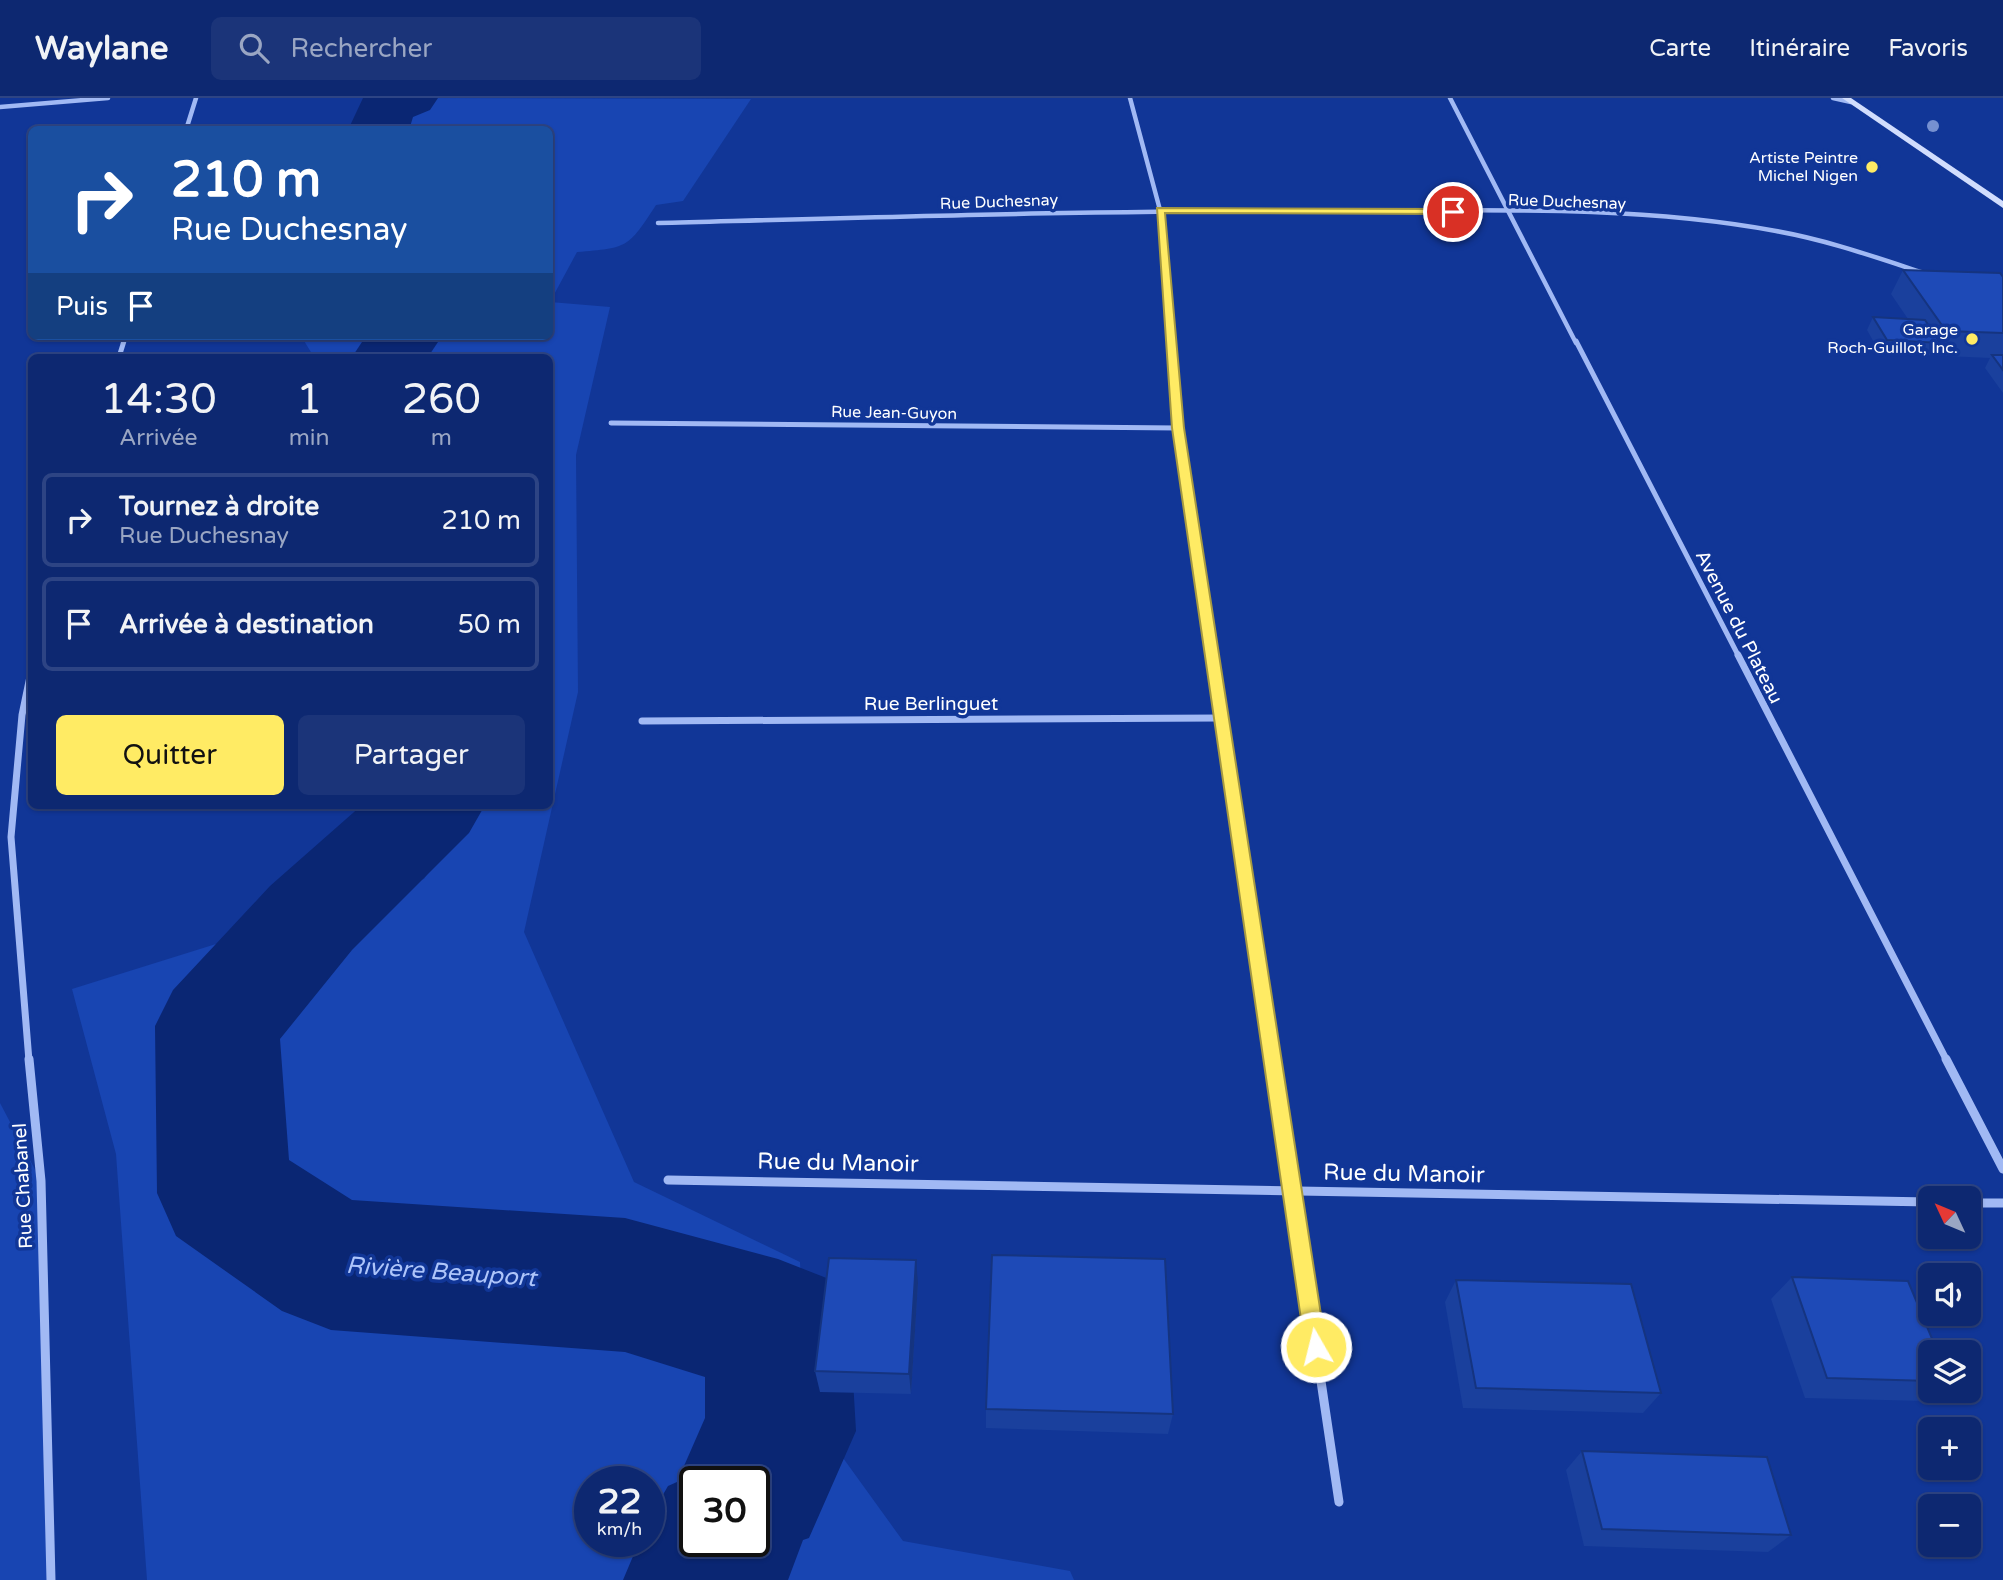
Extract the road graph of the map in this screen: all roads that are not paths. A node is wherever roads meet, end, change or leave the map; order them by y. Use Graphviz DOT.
graph roads {
  1 [pos="108,98"];
  2 [pos="196,98"];
  3 [pos="1130,98"];
  4 [pos="1450,98"];
  5 [pos="1833,98"];
  6 [pos="1848,100"];
  7 [pos="0,107"];
  8 [pos="187,126"];
  9 [pos="2003,205"];
  10 [pos="1160,210"];
  11 [pos="1506,212"];
  12 [pos="658,223"];
  13 [pos="1928,274"];
  14 [pos="611,423"];
  15 [pos="1178,428"];
  16 [pos="28,686"];
  17 [pos="1220,718"];
  18 [pos="642,721"];
  19 [pos="2003,1170"];
  20 [pos="668,1180"];
  21 [pos="1293,1191"];
  22 [pos="1918,1202"];
  23 [pos="1981,1203"];
  24 [pos="2003,1203"];
  25 [pos="1339,1502"];
  26 [pos="51,1580"];
  1 -- 7 [label="street"];
  2 -- 8 [label="street"];
  3 -- 10 [label="street"];
  4 -- 11 [label="street, Avenue du Plateau"];
  5 -- 6 [label="street"];
  6 -- 9 [label="main road"];
  10 -- 11 [label="street, Rue Duchesnay"];
  10 -- 12 [label="street, Rue Duchesnay"];
  10 -- 15 [label="street"];
  11 -- 13 [label="street, Rue Duchesnay"];
  11 -- 19 [label="street, Avenue du Plateau"];
  14 -- 15 [label="street, Rue Jean-Guyon"];
  15 -- 17 [label="street"];
  16 -- 26 [label="street, Rue Chabanel"];
  17 -- 18 [label="street, Rue Berlinguet"];
  17 -- 21 [label="street"];
  20 -- 21 [label="street, Rue du Manoir"];
  21 -- 22 [label="street, Rue du Manoir"];
  21 -- 25 [label="street"];
  23 -- 24 [label="street"];
}
